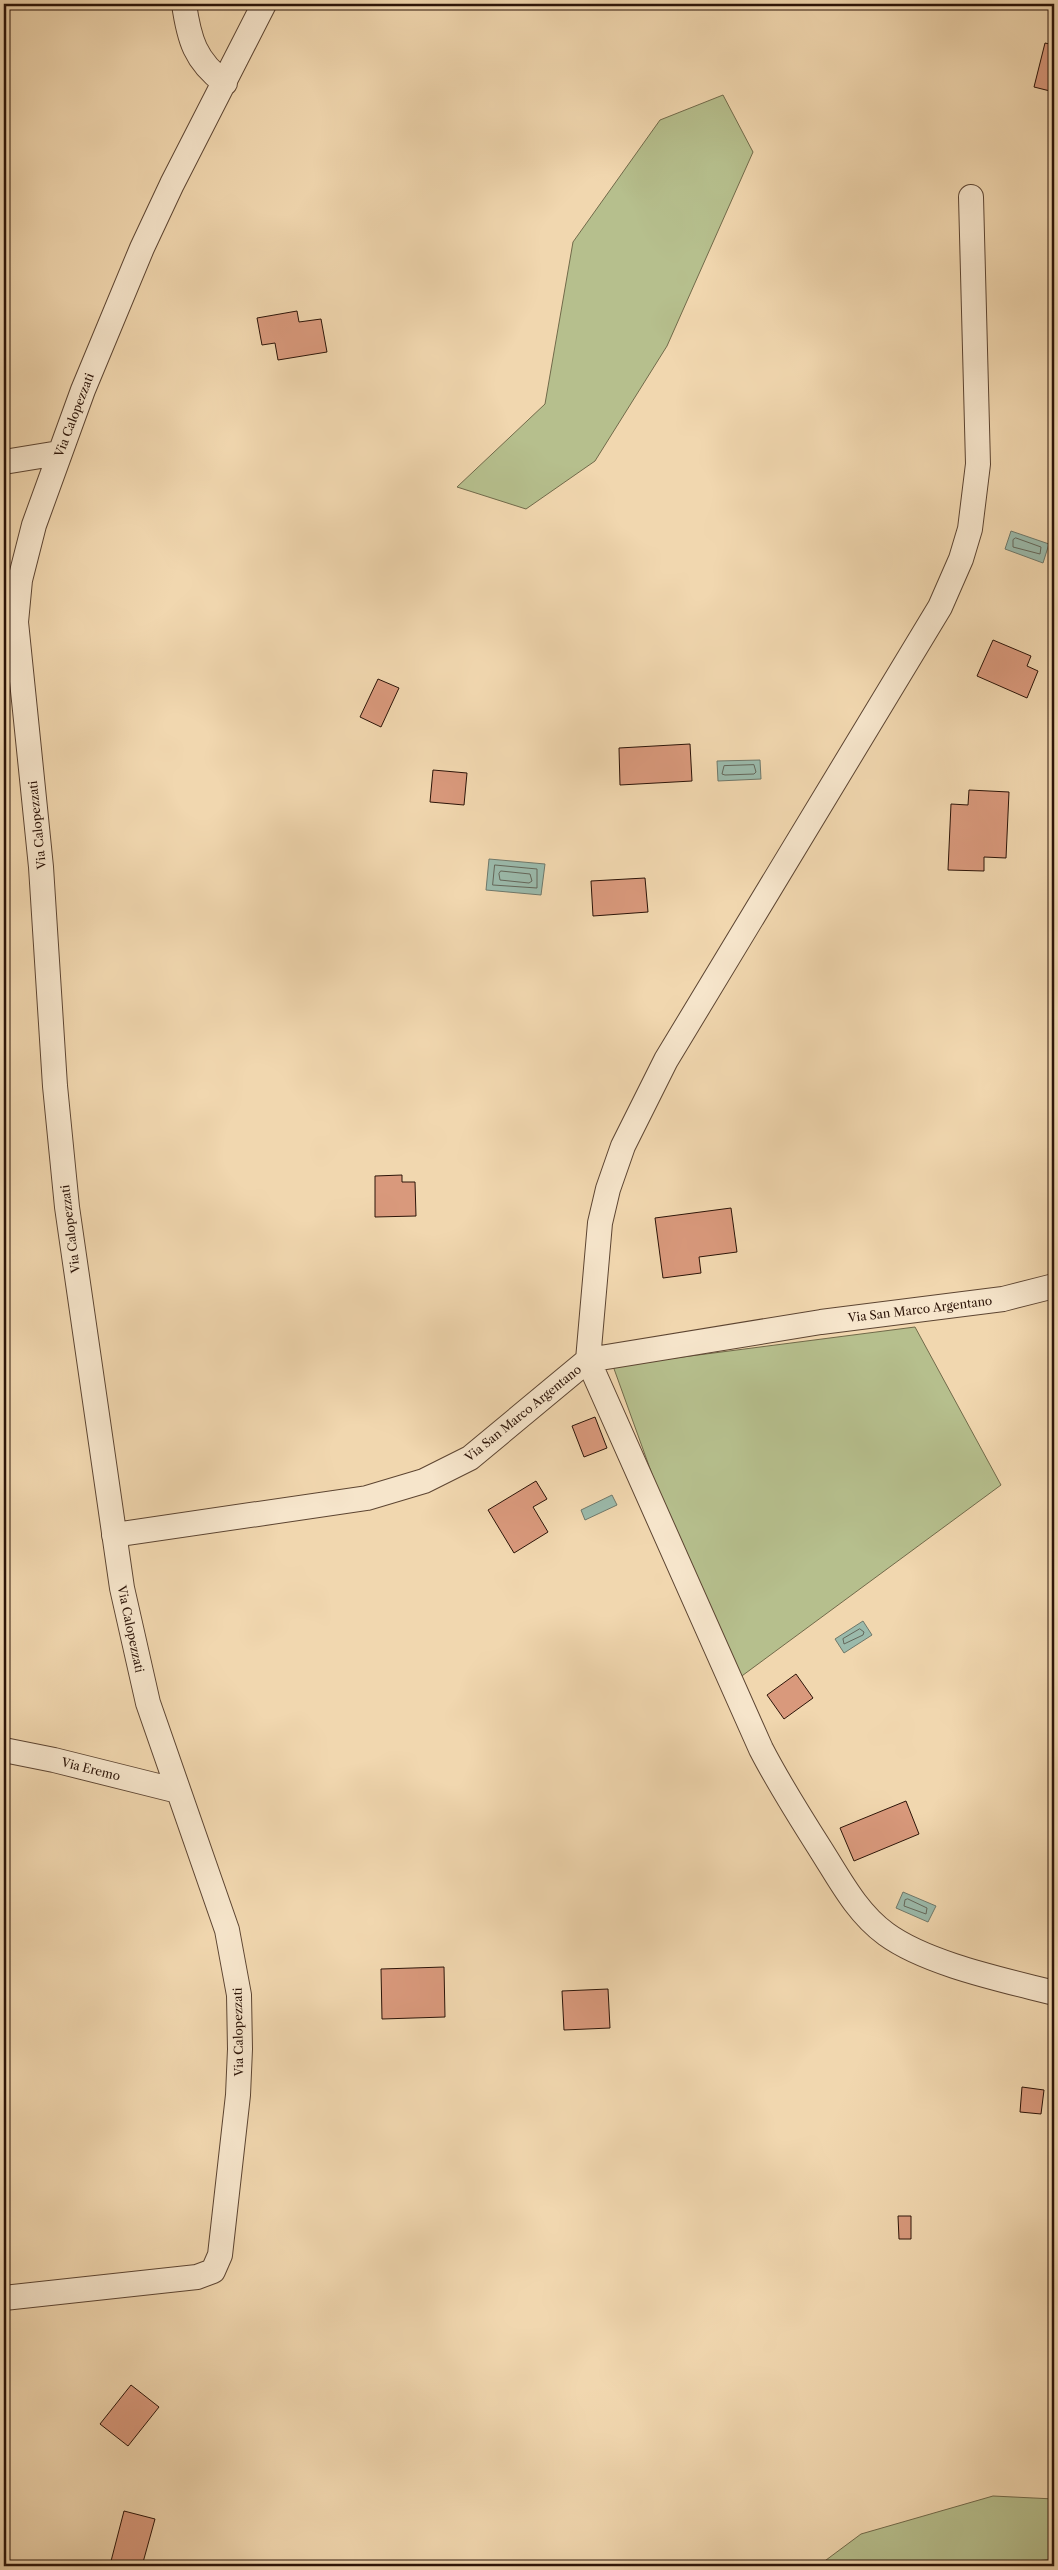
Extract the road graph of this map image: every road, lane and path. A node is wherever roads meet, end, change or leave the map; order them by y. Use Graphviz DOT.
graph roads {
  1 [pos="184,4"];
  2 [pos="264,4"];
  3 [pos="225,82"];
  4 [pos="971,197"];
  5 [pos="59,453"];
  6 [pos="4,462"];
  7 [pos="1054,1286"];
  8 [pos="588,1360"];
  9 [pos="114,1535"];
  10 [pos="4,1750"];
  11 [pos="178,1791"];
  12 [pos="1054,1993"];
  13 [pos="4,2298"];
  1 -- 3 [label="street"];
  2 -- 3 [label="street, Via Calopezzati"];
  3 -- 5 [label="street, Via Calopezzati"];
  4 -- 8 [label="street"];
  5 -- 6 [label="street"];
  5 -- 9 [label="street, Via Calopezzati"];
  7 -- 8 [label="street, Via San Marco Argentano"];
  8 -- 9 [label="street, Via San Marco Argentano"];
  8 -- 12 [label="street"];
  9 -- 11 [label="street, Via Calopezzati"];
  10 -- 11 [label="street, Via Eremo"];
  11 -- 13 [label="street, Via Calopezzati"];
}
